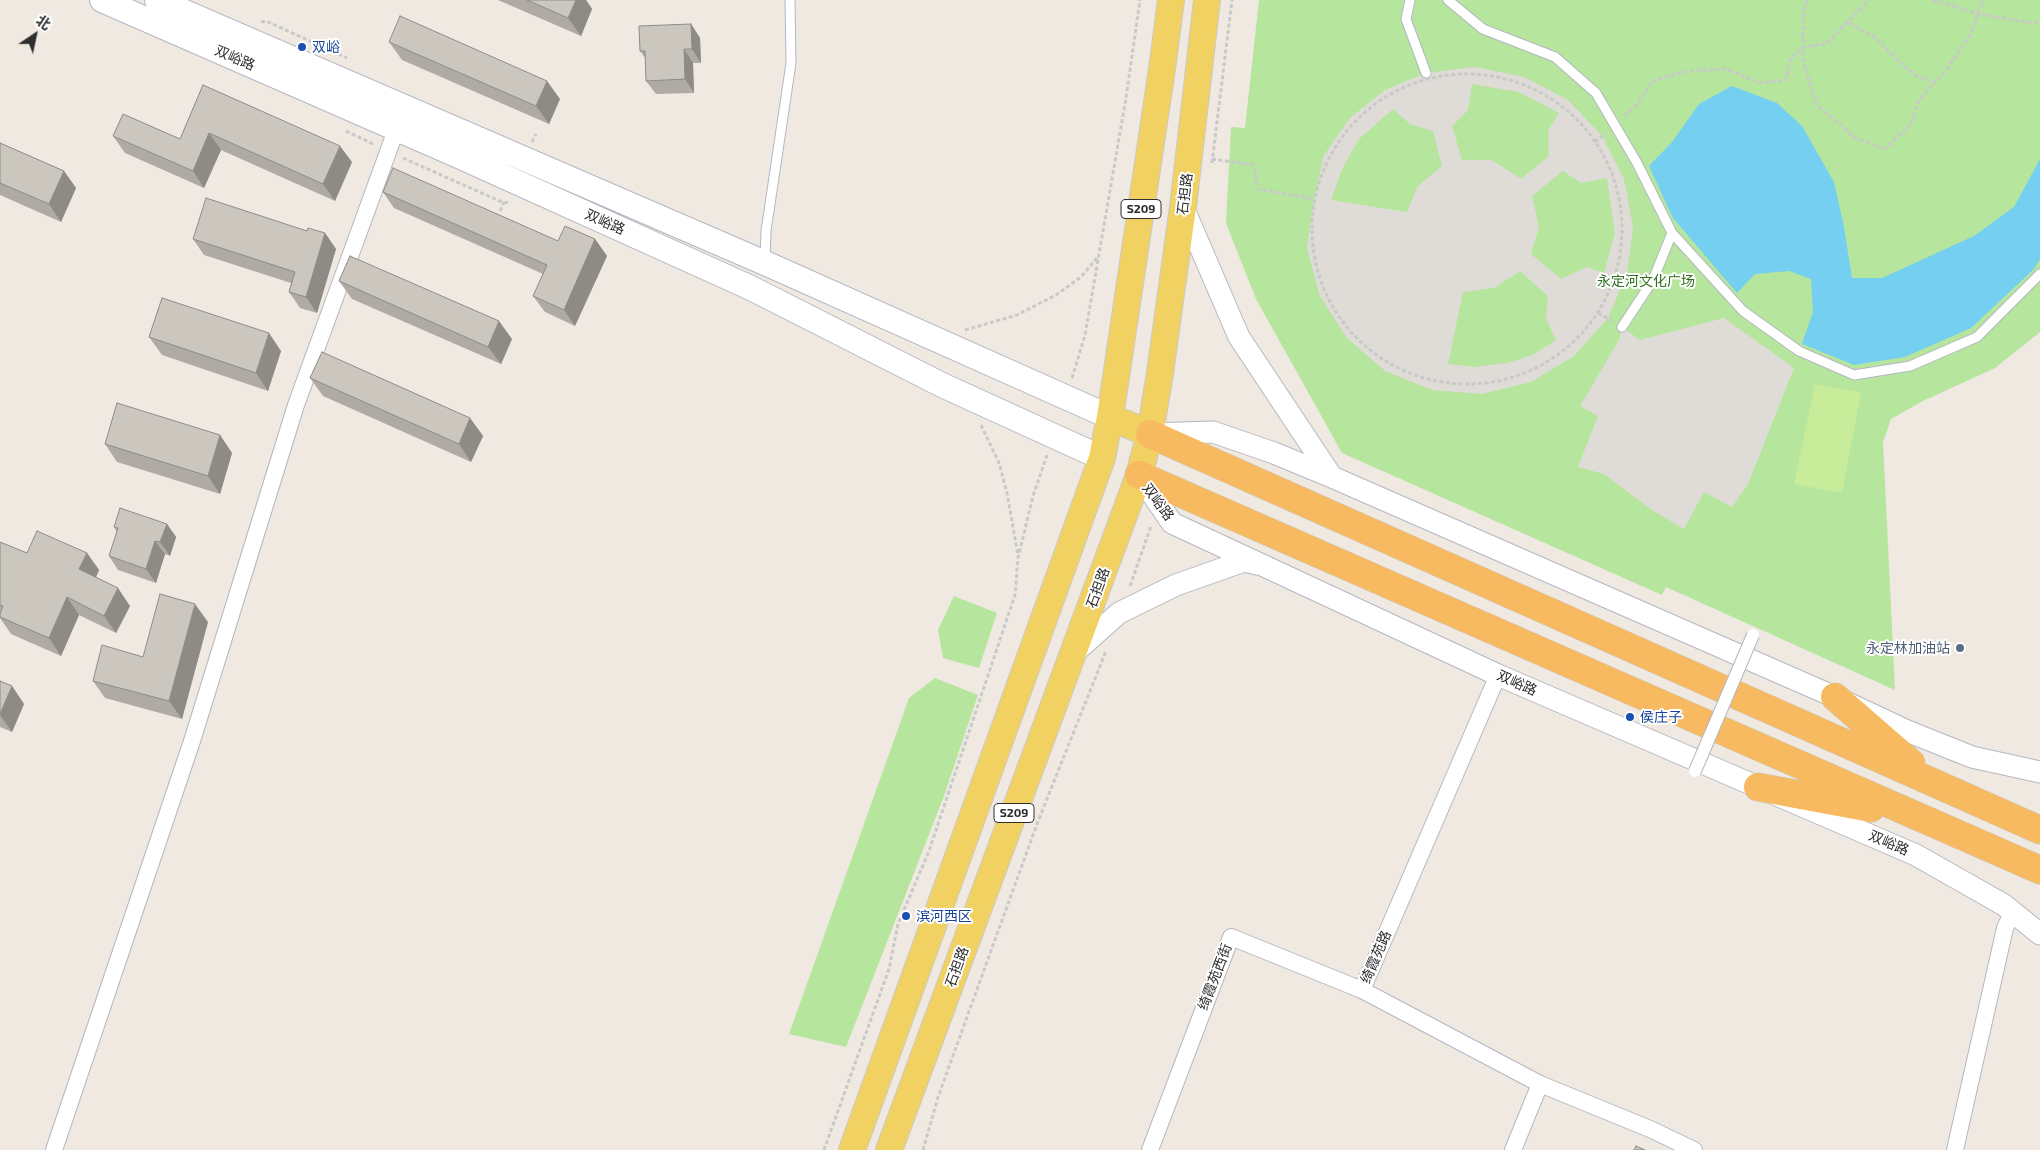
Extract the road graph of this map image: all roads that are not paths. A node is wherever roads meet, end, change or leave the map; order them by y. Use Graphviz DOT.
graph roads {
  1 [pos="102,0"];
  2 [pos="158,0"];
  3 [pos="790,0"];
  4 [pos="1171,0"];
  5 [pos="1207,0"];
  6 [pos="1410,0"];
  7 [pos="1448,0"];
  8 [pos="1426,73"];
  9 [pos="396,130"];
  10 [pos="1183,207"];
  11 [pos="1672,233"];
  12 [pos="765,263"];
  13 [pos="2040,274"];
  14 [pos="1622,327"];
  15 [pos="1110,417"];
  16 [pos="1150,434"];
  17 [pos="1102,458"];
  18 [pos="1139,475"];
  19 [pos="1332,477"];
  20 [pos="1266,566"];
  21 [pos="1753,635"];
  22 [pos="1074,654"];
  23 [pos="1498,675"];
  24 [pos="1835,697"];
  25 [pos="1694,771"];
  26 [pos="2040,772"];
  27 [pos="1934,782"];
  28 [pos="1758,787"];
  29 [pos="1920,818"];
  30 [pos="2040,830"];
  31 [pos="2040,870"];
  32 [pos="2012,911"];
  33 [pos="2040,934"];
  34 [pos="1362,990"];
  35 [pos="1540,1084"];
  36 [pos="54,1150"];
  37 [pos="852,1150"];
  38 [pos="889,1150"];
  39 [pos="1150,1150"];
  40 [pos="1513,1150"];
  41 [pos="1694,1150"];
  42 [pos="1955,1150"];
  1 -- 9 [label="main road, 双峪路"];
  2 -- 12 [label="main road, 双峪路"];
  3 -- 12 [label="lane"];
  4 -- 15 [label="main road, S209"];
  5 -- 10 [label="main road, 石担路 / S209"];
  6 -- 8 [label="lane"];
  7 -- 11 [label="lane"];
  9 -- 17 [label="main road, 双峪路"];
  9 -- 36 [label="street"];
  10 -- 16 [label="main road, 石担路 / S209"];
  10 -- 19 [label="street"];
  11 -- 13 [label="lane"];
  11 -- 14 [label="lane"];
  12 -- 15 [label="main road, 双峪路"];
  15 -- 16 [label="main road"];
  15 -- 17 [label="main road, S209"];
  16 -- 18 [label="main road, 石担路 / S209"];
  16 -- 19 [label="street"];
  16 -- 27 [label="highway"];
  17 -- 18 [label="main road"];
  17 -- 37 [label="main road, S209"];
  18 -- 20 [label="street, 双峪路"];
  18 -- 22 [label="main road, 石担路 / S209"];
  18 -- 29 [label="highway, 双峪路"];
  19 -- 24 [label="street"];
  20 -- 22 [label="street"];
  20 -- 23 [label="street, 双峪路"];
  21 -- 25 [label="street, bridge"];
  22 -- 38 [label="main road, 石担路 / S209"];
  23 -- 28 [label="street, 双峪路"];
  23 -- 34 [label="street, 绮霞苑路"];
  24 -- 26 [label="street"];
  24 -- 27 [label="highway"];
  27 -- 30 [label="highway"];
  28 -- 29 [label="highway"];
  28 -- 32 [label="street, 双峪路"];
  29 -- 31 [label="highway, 双峪路"];
  32 -- 33 [label="street, 双峪路"];
  32 -- 42 [label="street"];
  34 -- 35 [label="street, 绮霞苑路"];
  34 -- 39 [label="street, 绮霞苑西街"];
  35 -- 40 [label="street"];
  35 -- 41 [label="street, 绮霞苑路"];
}
